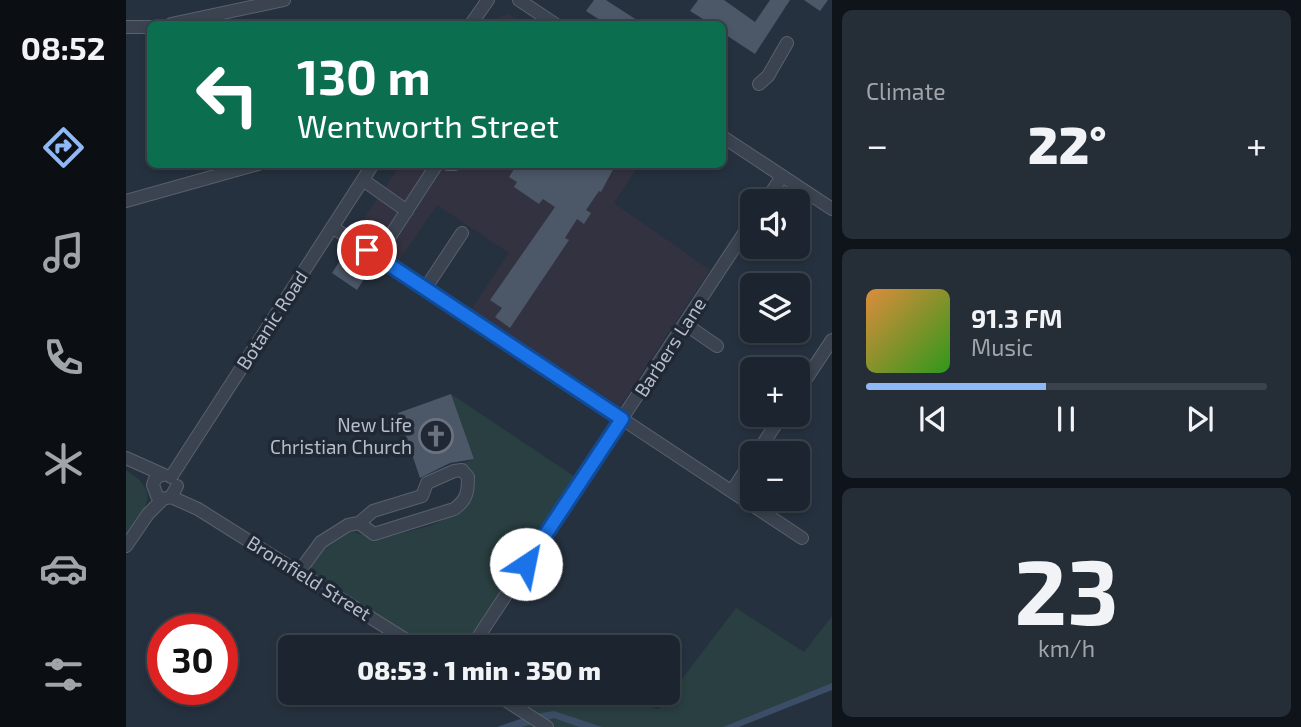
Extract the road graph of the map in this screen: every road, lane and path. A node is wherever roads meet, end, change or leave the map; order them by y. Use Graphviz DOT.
graph roads {
  1 [pos="284,0"];
  2 [pos="488,0"];
  3 [pos="519,0"];
  4 [pos="185,21"];
  5 [pos="473,21"];
  6 [pos="550,21"];
  7 [pos="126,27"];
  8 [pos="147,27"];
  9 [pos="787,43"];
  10 [pos="759,84"];
  11 [pos="726,139"];
  12 [pos="244,168"];
  13 [pos="370,168"];
  14 [pos="434,168"];
  15 [pos="782,176"];
  16 [pos="363,180"];
  17 [pos="774,189"];
  18 [pos="126,201"];
  19 [pos="832,209"];
  20 [pos="407,211"];
  21 [pos="332,227"];
  22 [pos="462,233"];
  23 [pos="389,238"];
  24 [pos="740,239"];
  25 [pos="425,289"];
  26 [pos="685,324"];
  27 [pos="832,340"];
  28 [pos="717,346"];
  29 [pos="810,373"];
  30 [pos="622,419"];
  31 [pos="126,459"];
  32 [pos="740,479"];
  33 [pos="164,487"];
  34 [pos="732,491"];
  35 [pos="422,496"];
  36 [pos="431,516"];
  37 [pos="359,523"];
  38 [pos="802,538"];
  39 [pos="126,546"];
  40 [pos="299,572"];
  41 [pos="398,635"];
  42 [pos="480,635"];
  43 [pos="513,705"];
  44 [pos="547,727"];
  1 -- 4 [label="street"];
  2 -- 5 [label="street"];
  3 -- 6 [label="street"];
  7 -- 8 [label="street"];
  9 -- 10 [label="street"];
  11 -- 15 [label="street"];
  12 -- 18 [label="street"];
  13 -- 16 [label="street, Botanic Road"];
  14 -- 20 [label="street"];
  15 -- 17 [label="street"];
  15 -- 19 [label="street"];
  16 -- 20 [label="street"];
  16 -- 21 [label="street, Botanic Road"];
  20 -- 23 [label="street"];
  21 -- 25 [label="street"];
  21 -- 33 [label="street, Botanic Road"];
  22 -- 25 [label="street"];
  24 -- 26 [label="street, Barbers Lane"];
  25 -- 30 [label="street"];
  26 -- 28 [label="street"];
  26 -- 30 [label="street, Barbers Lane"];
  27 -- 29 [label="street"];
  30 -- 34 [label="street"];
  30 -- 42 [label="street, Barbers Lane"];
  31 -- 33 [label="street, Bromfield Street"];
  32 -- 34 [label="street"];
  33 -- 39 [label="street, Botanic Road"];
  33 -- 40 [label="street, Bromfield Street"];
  34 -- 38 [label="street"];
  35 -- 36 [label="street"];
  35 -- 36 [label="street"];
  35 -- 37 [label="street"];
  36 -- 37 [label="street"];
  37 -- 40 [label="street"];
  40 -- 41 [label="street, Bromfield Street"];
  43 -- 44 [label="street"];
}
